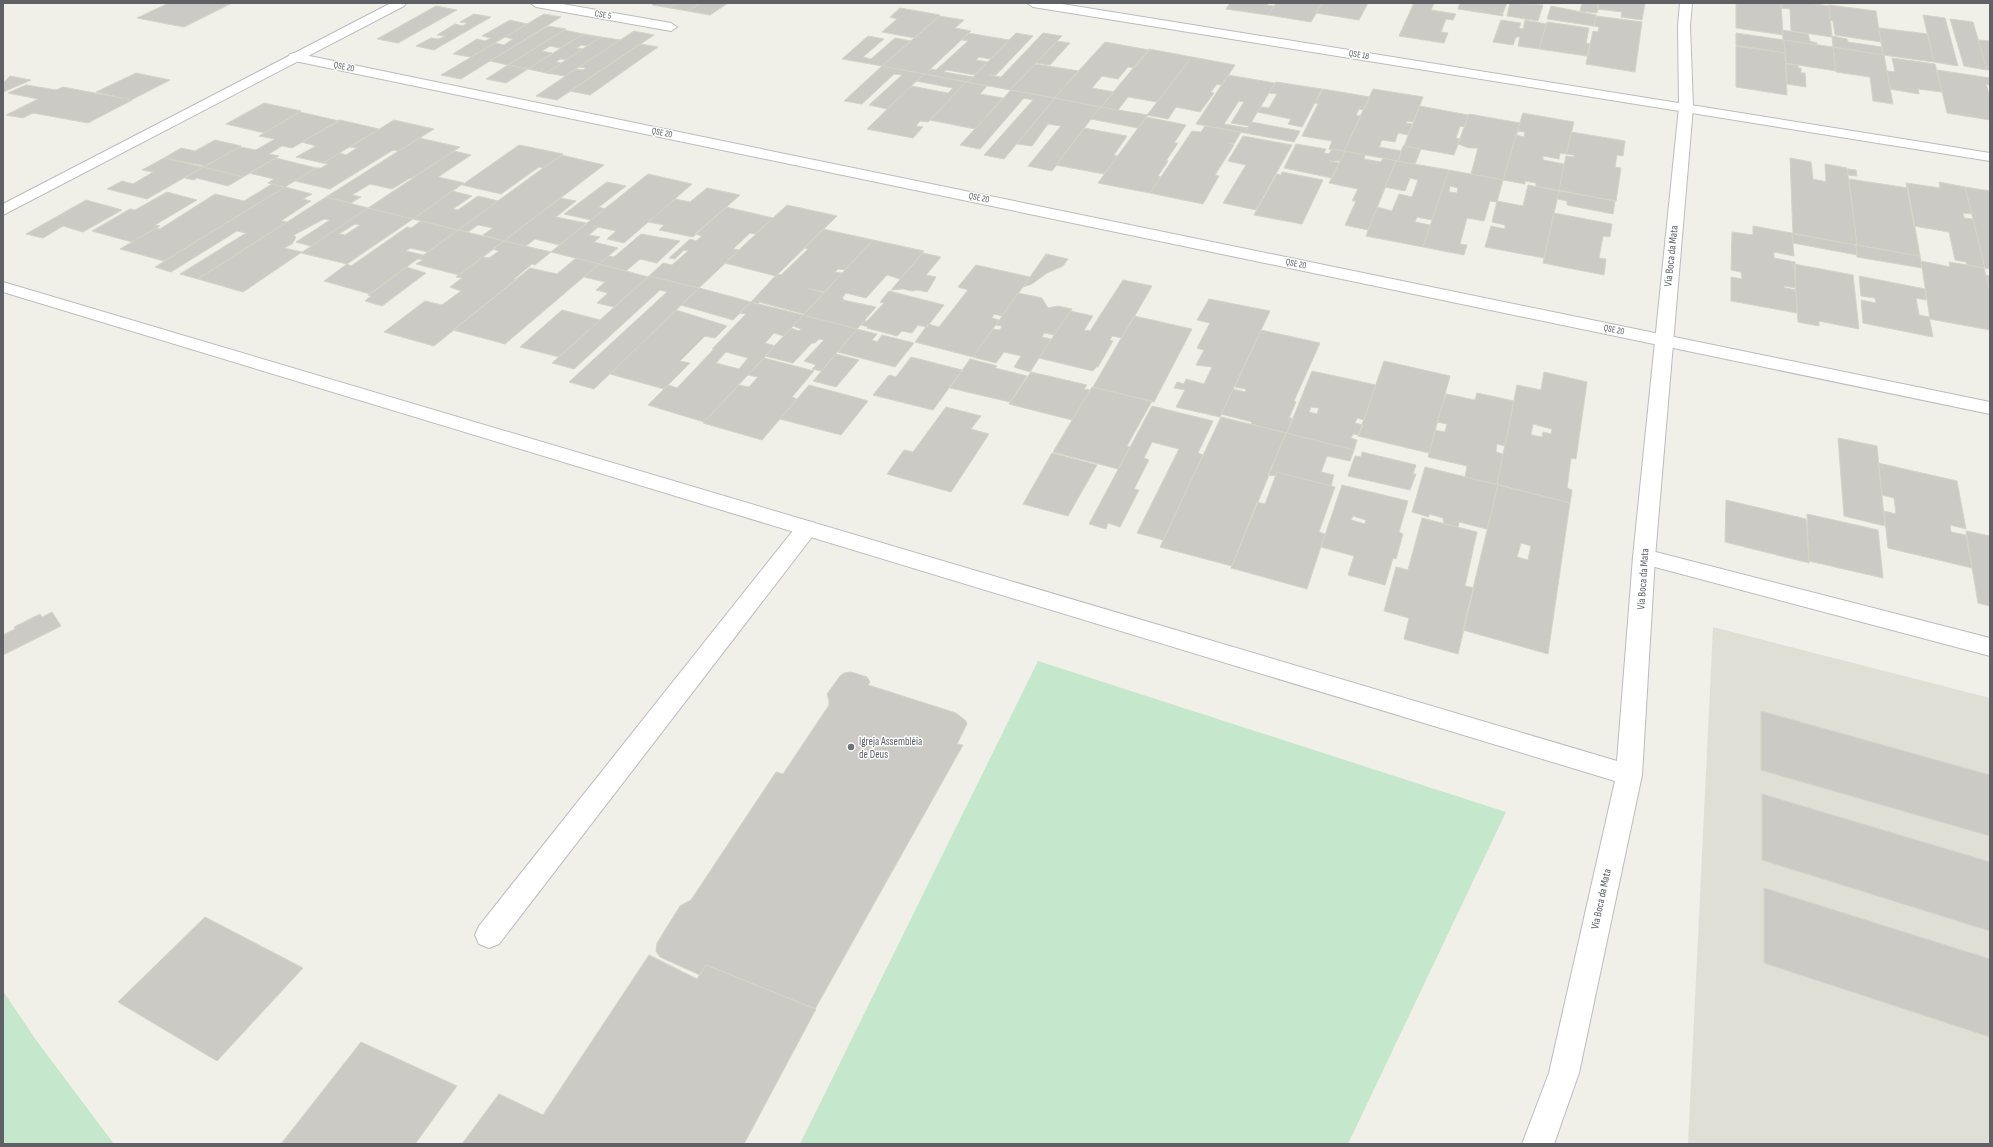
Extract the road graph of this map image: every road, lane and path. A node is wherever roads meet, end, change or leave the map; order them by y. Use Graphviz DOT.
graph roads {
  1 [pos="400,3"];
  2 [pos="536,3"];
  3 [pos="1033,3"];
  4 [pos="1686,3"];
  5 [pos="670,27"];
  6 [pos="295,57"];
  7 [pos="1686,107"];
  8 [pos="1990,157"];
  9 [pos="3,210"];
  10 [pos="3,287"];
  11 [pos="1663,340"];
  12 [pos="1990,408"];
  13 [pos="807,528"];
  14 [pos="1644,557"];
  15 [pos="1990,646"];
  16 [pos="1629,775"];
  17 [pos="489,935"];
  18 [pos="1538,1144"];
  1 -- 6 [label="street"];
  2 -- 5 [label="street, CSE 5"];
  3 -- 7 [label="street, QSE 18"];
  4 -- 7 [label="street, Via Boca da Mata"];
  6 -- 9 [label="street"];
  6 -- 11 [label="street, QSE 20"];
  7 -- 8 [label="street, QSE 18"];
  7 -- 11 [label="street, Via Boca da Mata"];
  10 -- 13 [label="street"];
  11 -- 12 [label="street, QSE 20"];
  11 -- 14 [label="street, Via Boca da Mata"];
  13 -- 16 [label="street"];
  13 -- 17 [label="street"];
  14 -- 15 [label="street"];
  14 -- 16 [label="street, Via Boca da Mata"];
  16 -- 18 [label="street, Via Boca da Mata"];
}
